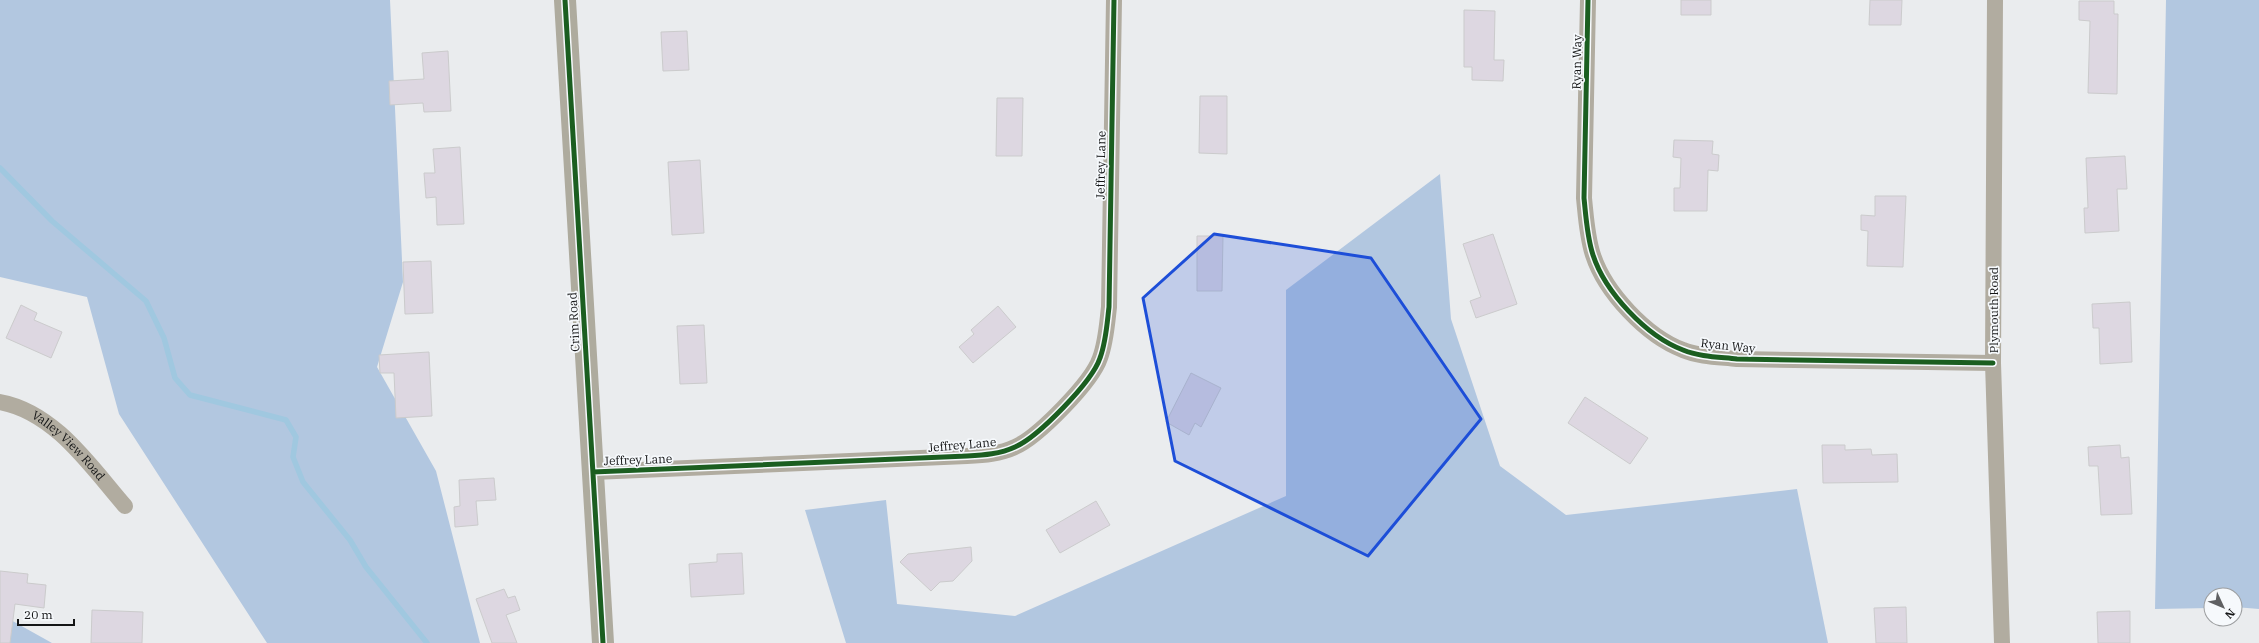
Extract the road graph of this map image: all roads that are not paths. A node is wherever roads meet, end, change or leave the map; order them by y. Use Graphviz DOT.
graph roads {
  1 [pos="565,0"];
  2 [pos="1114,0"];
  3 [pos="1588,0"];
  4 [pos="1995,0"];
  5 [pos="1993,363"];
  6 [pos="0,402"];
  7 [pos="593,472"];
  8 [pos="125,506"];
  9 [pos="603,643"];
  10 [pos="2002,643"];
  1 -- 7 [label="street, Crim Road"];
  2 -- 7 [label="street, Jeffrey Lane"];
  3 -- 5 [label="street, Ryan Way"];
  4 -- 5 [label="street, Plymouth Road"];
  5 -- 10 [label="street, Plymouth Road"];
  6 -- 8 [label="street, Valley View Road"];
  7 -- 9 [label="street, Crim Road"];
}
